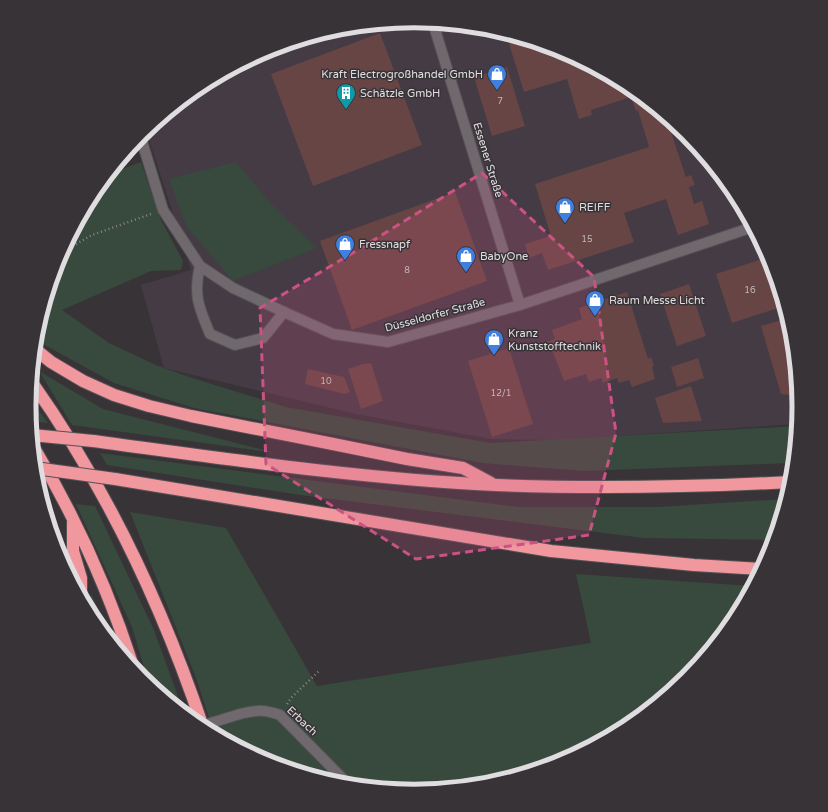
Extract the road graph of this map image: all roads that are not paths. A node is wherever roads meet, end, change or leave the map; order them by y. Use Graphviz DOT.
graph roads {
  1 [pos="435,29"];
  2 [pos="142,144"];
  3 [pos="747,229"];
  4 [pos="200,266"];
  5 [pos="520,305"];
  6 [pos="284,312"];
  7 [pos="40,353"];
  8 [pos="37,388"];
  9 [pos="37,436"];
  10 [pos="39,458"];
  11 [pos="41,469"];
  12 [pos="784,482"];
  13 [pos="495,485"];
  14 [pos="74,520"];
  15 [pos="755,569"];
  16 [pos="81,585"];
  17 [pos="128,653"];
  18 [pos="198,716"];
  19 [pos="211,724"];
  20 [pos="341,777"];
  1 -- 5 [label="street, Essener Straße"];
  2 -- 4 [label="street, Düsseldorfer Straße"];
  3 -- 5 [label="street, Düsseldorfer Straße"];
  4 -- 6 [label="street, Düsseldorfer Straße"];
  4 -- 6 [label="street"];
  5 -- 6 [label="street, Düsseldorfer Straße"];
  7 -- 13 [label="highway"];
  8 -- 18 [label="highway"];
  9 -- 13 [label="highway, bridge"];
  10 -- 14 [label="highway"];
  11 -- 15 [label="highway, bridge"];
  12 -- 13 [label="highway"];
  14 -- 16 [label="highway"];
  14 -- 17 [label="highway"];
  19 -- 20 [label="street, Erbach, bridge"];
}
